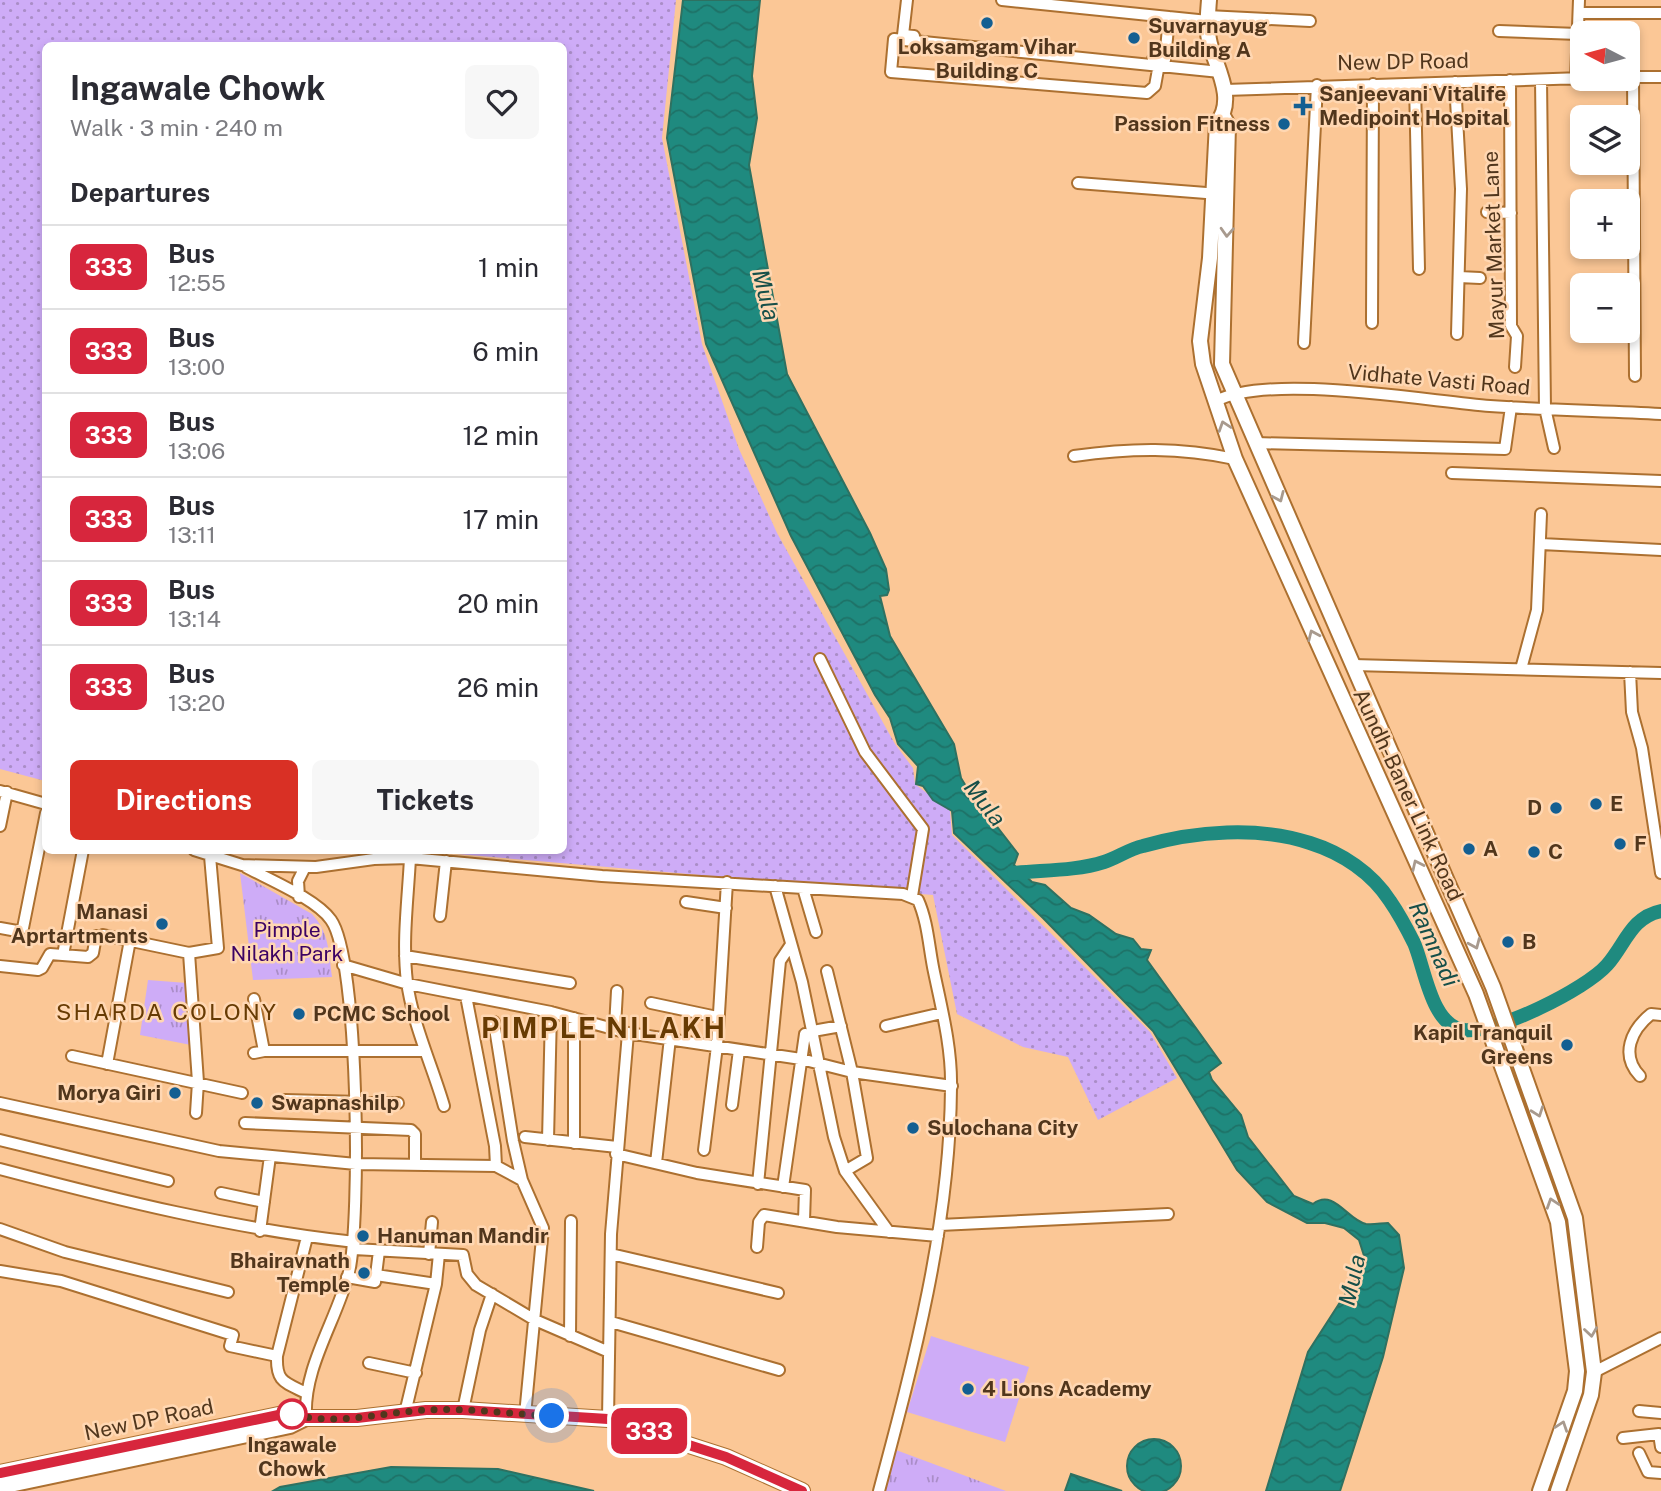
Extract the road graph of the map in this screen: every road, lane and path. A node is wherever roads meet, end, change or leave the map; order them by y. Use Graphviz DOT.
graph roads {
  1 [pos="907,0"];
  2 [pos="1002,0"];
  3 [pos="1052,0"];
  4 [pos="1209,0"];
  5 [pos="1579,0"];
  6 [pos="1578,13"];
  7 [pos="1661,13"];
  8 [pos="1169,17"];
  9 [pos="1208,19"];
  10 [pos="1310,21"];
  11 [pos="1578,21"];
  12 [pos="1499,31"];
  13 [pos="1570,34"];
  14 [pos="1159,64"];
  15 [pos="1220,72"];
  16 [pos="1640,77"];
  17 [pos="1661,77"];
  18 [pos="1570,78"];
  19 [pos="1510,80"];
  20 [pos="1541,80"];
  21 [pos="1455,82"];
  22 [pos="1415,83"];
  23 [pos="1373,84"];
  24 [pos="1317,85"];
  25 [pos="1225,90"];
  26 [pos="1630,91"];
  27 [pos="1223,116"];
  28 [pos="1078,183"];
  29 [pos="1212,193"];
  30 [pos="1228,194"];
  31 [pos="1487,212"];
  32 [pos="1511,213"];
  33 [pos="1419,269"];
  34 [pos="1459,277"];
  35 [pos="1480,278"];
  36 [pos="1358,279"];
  37 [pos="1372,280"];
  38 [pos="1371,323"];
  39 [pos="1457,334"];
  40 [pos="1304,343"];
  41 [pos="1514,367"];
  42 [pos="1635,376"];
  43 [pos="1233,392"];
  44 [pos="1216,401"];
  45 [pos="1511,407"];
  46 [pos="1545,408"];
  47 [pos="1661,414"];
  48 [pos="1255,443"];
  49 [pos="1554,448"];
  50 [pos="1074,456"];
  51 [pos="1235,459"];
  52 [pos="1452,472"];
  53 [pos="1661,481"];
  54 [pos="1541,514"];
  55 [pos="1541,544"];
  56 [pos="1661,550"];
  57 [pos="820,659"];
  58 [pos="1353,665"];
  59 [pos="1521,669"];
  60 [pos="1630,672"];
  61 [pos="1661,673"];
  62 [pos="1333,680"];
  63 [pos="1410,790"];
  64 [pos="3,791"];
  65 [pos="42,803"];
  66 [pos="1389,806"];
  67 [pos="0,826"];
  68 [pos="42,833"];
  69 [pos="82,854"];
  70 [pos="205,854"];
  71 [pos="210,856"];
  72 [pos="410,858"];
  73 [pos="446,861"];
  74 [pos="242,865"];
  75 [pos="305,867"];
  76 [pos="1661,873"];
  77 [pos="727,882"];
  78 [pos="775,886"];
  79 [pos="803,888"];
  80 [pos="912,896"];
  81 [pos="299,897"];
  82 [pos="686,902"];
  83 [pos="726,908"];
  84 [pos="440,916"];
  85 [pos="0,928"];
  86 [pos="816,932"];
  87 [pos="130,940"];
  88 [pos="790,946"];
  89 [pos="189,953"];
  90 [pos="63,955"];
  91 [pos="405,956"];
  92 [pos="344,965"];
  93 [pos="0,966"];
  94 [pos="827,971"];
  95 [pos="570,983"];
  96 [pos="408,984"];
  97 [pos="617,991"];
  98 [pos="466,996"];
  99 [pos="254,999"];
  100 [pos="651,1003"];
  101 [pos="551,1012"];
  102 [pos="942,1013"];
  103 [pos="1661,1015"];
  104 [pos="717,1017"];
  105 [pos="574,1018"];
  106 [pos="494,1022"];
  107 [pos="841,1026"];
  108 [pos="886,1026"];
  109 [pos="615,1027"];
  110 [pos="809,1032"];
  111 [pos="628,1033"];
  112 [pos="670,1038"];
  113 [pos="717,1046"];
  114 [pos="739,1050"];
  115 [pos="352,1051"];
  116 [pos="424,1051"];
  117 [pos="770,1054"];
  118 [pos="72,1056"];
  119 [pos="801,1059"];
  120 [pos="107,1064"];
  121 [pos="820,1064"];
  122 [pos="852,1072"];
  123 [pos="1640,1076"];
  124 [pos="198,1082"];
  125 [pos="951,1086"];
  126 [pos="242,1093"];
  127 [pos="285,1100"];
  128 [pos="0,1103"];
  129 [pos="355,1103"];
  130 [pos="398,1103"];
  131 [pos="732,1105"];
  132 [pos="444,1106"];
  133 [pos="196,1113"];
  134 [pos="245,1123"];
  135 [pos="356,1129"];
  136 [pos="525,1137"];
  137 [pos="0,1140"];
  138 [pos="548,1140"];
  139 [pos="573,1143"];
  140 [pos="704,1150"];
  141 [pos="616,1151"];
  142 [pos="270,1156"];
  143 [pos="415,1163"];
  144 [pos="656,1163"];
  145 [pos="356,1164"];
  146 [pos="496,1166"];
  147 [pos="0,1169"];
  148 [pos="845,1171"];
  149 [pos="522,1180"];
  150 [pos="168,1181"];
  151 [pos="758,1184"];
  152 [pos="783,1187"];
  153 [pos="221,1192"];
  154 [pos="264,1202"];
  155 [pos="1168,1213"];
  156 [pos="804,1221"];
  157 [pos="432,1222"];
  158 [pos="571,1222"];
  159 [pos="0,1229"];
  160 [pos="939,1230"];
  161 [pos="260,1231"];
  162 [pos="889,1232"];
  163 [pos="307,1237"];
  164 [pos="355,1246"];
  165 [pos="757,1247"];
  166 [pos="379,1251"];
  167 [pos="434,1254"];
  168 [pos="611,1254"];
  169 [pos="0,1271"];
  170 [pos="376,1275"];
  171 [pos="348,1277"];
  172 [pos="436,1284"];
  173 [pos="228,1292"];
  174 [pos="778,1293"];
  175 [pos="492,1294"];
  176 [pos="535,1320"];
  177 [pos="611,1322"];
  178 [pos="570,1336"];
  179 [pos="1661,1338"];
  180 [pos="609,1352"];
  181 [pos="276,1356"];
  182 [pos="369,1363"];
  183 [pos="779,1370"];
  184 [pos="1577,1371"];
  185 [pos="1594,1371"];
  186 [pos="416,1373"];
  187 [pos="306,1393"];
  188 [pos="463,1410"];
  189 [pos="1639,1411"];
  190 [pos="405,1413"];
  191 [pos="1661,1413"];
  192 [pos="525,1415"];
  193 [pos="306,1418"];
  194 [pos="289,1419"];
  195 [pos="608,1419"];
  196 [pos="1660,1434"];
  197 [pos="1623,1438"];
  198 [pos="1661,1447"];
  199 [pos="1639,1453"];
  200 [pos="0,1473"];
  201 [pos="1661,1473"];
  202 [pos="0,1487"];
  203 [pos="802,1491"];
  204 [pos="878,1491"];
  205 [pos="1540,1491"];
  206 [pos="1558,1491"];
  1 -- 8 [label="street"];
  2 -- 8 [label="street"];
  3 -- 9 [label="street"];
  4 -- 9 [label="main road, Aundh-Baner Link Road"];
  5 -- 6 [label="street"];
  6 -- 7 [label="street"];
  6 -- 11 [label="street"];
  8 -- 9 [label="street"];
  9 -- 10 [label="street"];
  9 -- 15 [label="main road, Aundh-Baner Link Road"];
  12 -- 13 [label="street"];
  14 -- 14 [label="street"];
  14 -- 15 [label="street"];
  15 -- 25 [label="main road, Aundh-Baner Link Road"];
  16 -- 17 [label="street"];
  18 -- 20 [label="street, New DP Road"];
  19 -- 20 [label="street, New DP Road"];
  19 -- 21 [label="street, New DP Road"];
  19 -- 32 [label="street, Mayur Market Lane"];
  20 -- 46 [label="street"];
  21 -- 22 [label="street, New DP Road"];
  21 -- 34 [label="street"];
  22 -- 23 [label="street, New DP Road"];
  22 -- 33 [label="street"];
  23 -- 24 [label="street, New DP Road"];
  23 -- 37 [label="street"];
  24 -- 25 [label="street, New DP Road"];
  24 -- 40 [label="street"];
  25 -- 27 [label="main road, Aundh-Baner Link Road"];
  26 -- 42 [label="street"];
  27 -- 29 [label="main road, Aundh-Baner Link Road"];
  27 -- 30 [label="main road, Aundh-Baner Link Road"];
  28 -- 29 [label="street"];
  29 -- 30 [label="street"];
  29 -- 44 [label="main road, Aundh-Baner Link Road"];
  30 -- 43 [label="main road, Aundh-Baner Link Road, one-way"];
  31 -- 32 [label="street"];
  32 -- 41 [label="street, Mayur Market Lane"];
  34 -- 35 [label="street"];
  34 -- 39 [label="street"];
  36 -- 37 [label="street"];
  37 -- 38 [label="street"];
  43 -- 44 [label="street, Vidhate Vasti Road"];
  43 -- 45 [label="street, Vidhate Vasti Road"];
  43 -- 48 [label="main road, Aundh-Baner Link Road"];
  51 -- 44 [label="main road, Aundh-Baner Link Road, one-way"];
  45 -- 46 [label="street, Vidhate Vasti Road"];
  45 -- 48 [label="street"];
  46 -- 47 [label="street, Vidhate Vasti Road"];
  46 -- 49 [label="street"];
  48 -- 58 [label="main road, Aundh-Baner Link Road, one-way"];
  50 -- 51 [label="street"];
  62 -- 51 [label="main road, Aundh-Baner Link Road, one-way"];
  52 -- 53 [label="street"];
  54 -- 55 [label="street"];
  55 -- 56 [label="street"];
  55 -- 59 [label="street"];
  57 -- 80 [label="street"];
  58 -- 59 [label="street"];
  58 -- 62 [label="main road"];
  58 -- 63 [label="main road, Aundh-Baner Link Road"];
  59 -- 60 [label="street"];
  60 -- 61 [label="street"];
  60 -- 76 [label="street"];
  62 -- 66 [label="main road, Aundh-Baner Link Road"];
  63 -- 66 [label="main road"];
  63 -- 185 [label="main road, Aundh-Baner Link Road, one-way"];
  64 -- 65 [label="street"];
  64 -- 67 [label="street"];
  184 -- 66 [label="main road, Aundh-Baner Link Road, one-way"];
  68 -- 85 [label="street"];
  69 -- 90 [label="street"];
  70 -- 71 [label="street"];
  71 -- 74 [label="street"];
  71 -- 89 [label="street"];
  72 -- 73 [label="street"];
  72 -- 75 [label="street"];
  72 -- 91 [label="street"];
  73 -- 77 [label="street"];
  73 -- 84 [label="street"];
  74 -- 75 [label="street"];
  74 -- 81 [label="street"];
  75 -- 81 [label="street"];
  77 -- 78 [label="street"];
  77 -- 83 [label="street"];
  78 -- 79 [label="street"];
  78 -- 88 [label="street"];
  79 -- 80 [label="street"];
  79 -- 86 [label="street"];
  80 -- 102 [label="street"];
  81 -- 92 [label="street"];
  82 -- 83 [label="street"];
  83 -- 104 [label="street"];
  87 -- 89 [label="street"];
  87 -- 90 [label="street"];
  87 -- 120 [label="street"];
  88 -- 110 [label="street"];
  88 -- 117 [label="street"];
  89 -- 124 [label="street"];
  90 -- 93 [label="street"];
  91 -- 95 [label="street"];
  91 -- 96 [label="street"];
  92 -- 96 [label="street"];
  92 -- 115 [label="street"];
  94 -- 107 [label="street"];
  96 -- 98 [label="street"];
  96 -- 116 [label="street"];
  97 -- 109 [label="street"];
  98 -- 101 [label="street"];
  98 -- 146 [label="street"];
  99 -- 115 [label="street"];
  100 -- 104 [label="street"];
  101 -- 105 [label="street"];
  101 -- 138 [label="street"];
  102 -- 108 [label="street"];
  102 -- 125 [label="street"];
  103 -- 123 [label="street"];
  104 -- 113 [label="street"];
  105 -- 109 [label="street"];
  105 -- 139 [label="street"];
  106 -- 149 [label="street"];
  107 -- 110 [label="street"];
  107 -- 122 [label="street"];
  109 -- 111 [label="street"];
  110 -- 119 [label="street"];
  110 -- 121 [label="street"];
  111 -- 112 [label="street"];
  111 -- 141 [label="street"];
  112 -- 113 [label="street"];
  112 -- 144 [label="street"];
  113 -- 114 [label="street"];
  113 -- 140 [label="street"];
  114 -- 117 [label="street"];
  114 -- 131 [label="street"];
  115 -- 116 [label="street"];
  115 -- 129 [label="street"];
  116 -- 132 [label="street"];
  117 -- 119 [label="street"];
  117 -- 151 [label="street"];
  118 -- 120 [label="street"];
  119 -- 121 [label="street"];
  119 -- 152 [label="street"];
  120 -- 124 [label="street"];
  121 -- 122 [label="street"];
  121 -- 148 [label="street"];
  122 -- 125 [label="street"];
  122 -- 148 [label="street"];
  124 -- 126 [label="street"];
  124 -- 133 [label="street"];
  125 -- 160 [label="street"];
  127 -- 129 [label="street"];
  128 -- 142 [label="street"];
  129 -- 130 [label="street"];
  129 -- 135 [label="street"];
  134 -- 135 [label="street"];
  135 -- 143 [label="street"];
  135 -- 145 [label="street"];
  136 -- 138 [label="street"];
  137 -- 150 [label="street"];
  138 -- 139 [label="street"];
  139 -- 141 [label="street"];
  141 -- 144 [label="street"];
  141 -- 168 [label="street"];
  142 -- 145 [label="street"];
  142 -- 154 [label="street"];
  143 -- 145 [label="street"];
  143 -- 146 [label="street"];
  144 -- 151 [label="street"];
  145 -- 164 [label="street"];
  146 -- 149 [label="street"];
  147 -- 161 [label="street"];
  148 -- 162 [label="street"];
  149 -- 176 [label="street"];
  151 -- 152 [label="street"];
  152 -- 156 [label="street"];
  153 -- 154 [label="street"];
  154 -- 161 [label="street"];
  155 -- 160 [label="street"];
  156 -- 162 [label="street"];
  156 -- 165 [label="street"];
  157 -- 167 [label="street"];
  158 -- 178 [label="street"];
  159 -- 173 [label="street"];
  160 -- 162 [label="street"];
  160 -- 204 [label="street"];
  161 -- 163 [label="street"];
  163 -- 164 [label="street"];
  163 -- 181 [label="street"];
  164 -- 166 [label="street"];
  164 -- 171 [label="street"];
  166 -- 167 [label="street"];
  166 -- 170 [label="street"];
  167 -- 172 [label="street"];
  167 -- 175 [label="street"];
  168 -- 174 [label="street"];
  168 -- 177 [label="street"];
  169 -- 181 [label="street"];
  170 -- 171 [label="street"];
  170 -- 172 [label="street"];
  171 -- 187 [label="street"];
  172 -- 186 [label="street"];
  175 -- 176 [label="street"];
  175 -- 188 [label="street"];
  176 -- 178 [label="street"];
  176 -- 192 [label="street"];
  177 -- 180 [label="street"];
  177 -- 183 [label="street"];
  178 -- 180 [label="street"];
  179 -- 185 [label="street"];
  180 -- 195 [label="street"];
  181 -- 187 [label="street"];
  182 -- 186 [label="street"];
  184 -- 185 [label="main road"];
  205 -- 184 [label="main road, Aundh-Baner Link Road, one-way"];
  185 -- 206 [label="main road, Aundh-Baner Link Road"];
  186 -- 190 [label="street"];
  187 -- 193 [label="street"];
  188 -- 190 [label="main road, New DP Road"];
  188 -- 192 [label="main road, New DP Road"];
  189 -- 191 [label="street"];
  190 -- 193 [label="main road, New DP Road"];
  192 -- 195 [label="main road, New DP Road"];
  193 -- 194 [label="main road, New DP Road"];
  194 -- 200 [label="main road, New DP Road"];
  194 -- 202 [label="main road, New DP Road"];
  195 -- 203 [label="main road, New DP Road"];
  196 -- 197 [label="street"];
  196 -- 198 [label="street"];
  199 -- 201 [label="street"];
}
